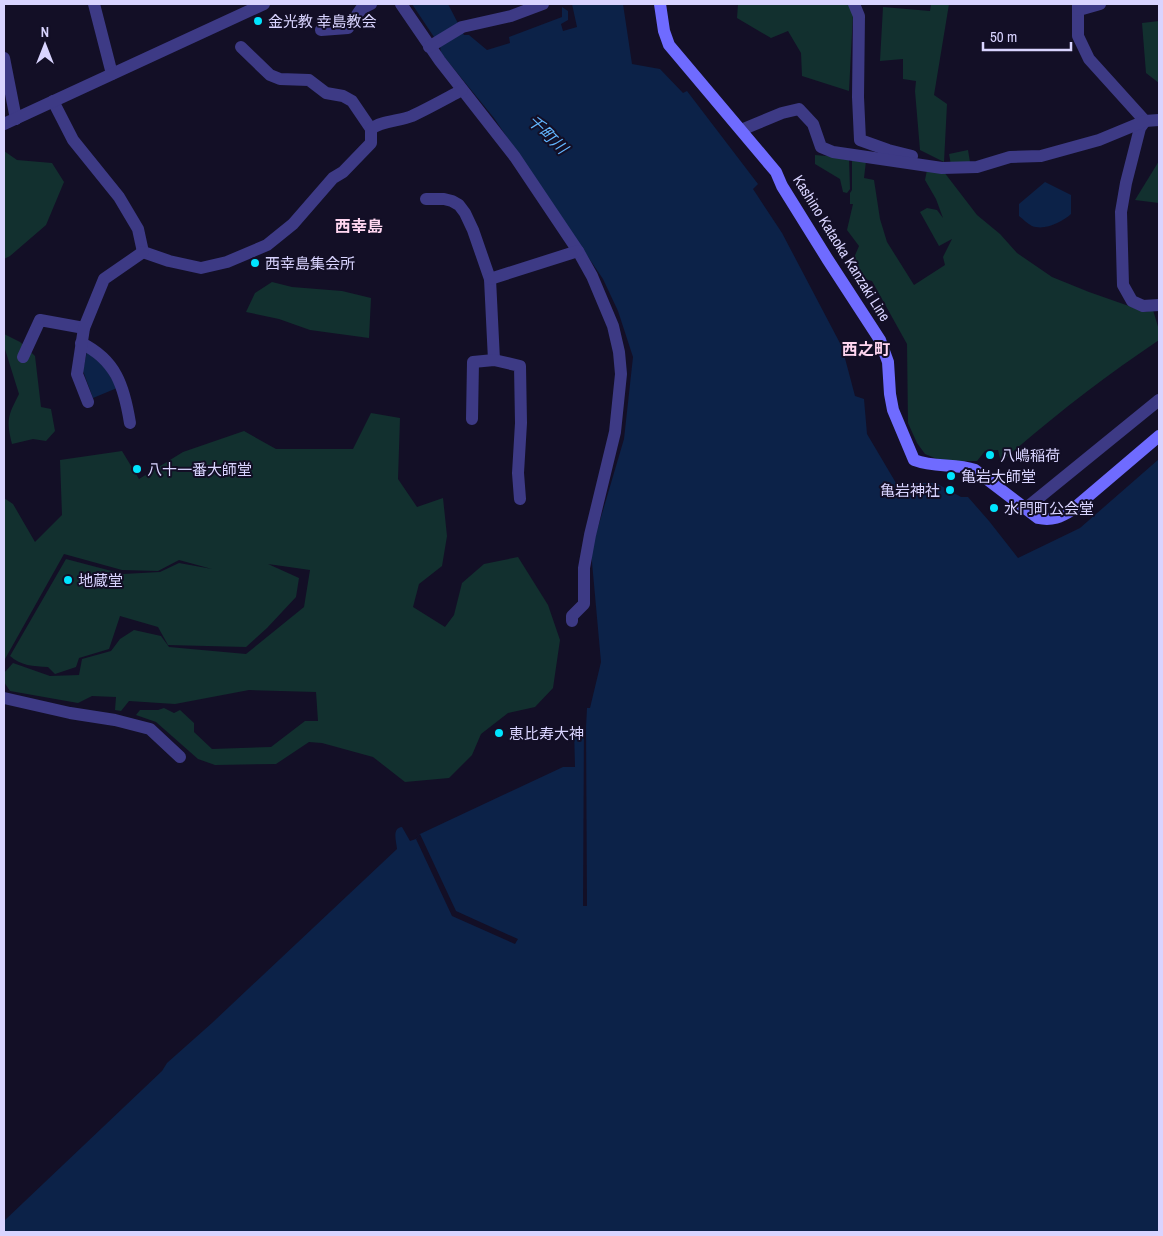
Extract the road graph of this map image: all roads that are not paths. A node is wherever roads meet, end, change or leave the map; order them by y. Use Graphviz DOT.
graph roads {
  1 [pos="94,4"];
  2 [pos="264,4"];
  3 [pos="371,4"];
  4 [pos="401,4"];
  5 [pos="544,4"];
  6 [pos="660,4"];
  7 [pos="854,4"];
  8 [pos="1100,4"];
  9 [pos="1078,7"];
  10 [pos="322,30"];
  11 [pos="432,44"];
  12 [pos="242,47"];
  13 [pos="4,58"];
  14 [pos="112,74"];
  15 [pos="462,90"];
  16 [pos="53,101"];
  17 [pos="16,118"];
  18 [pos="1159,120"];
  19 [pos="1145,121"];
  20 [pos="4,124"];
  21 [pos="371,129"];
  22 [pos="741,130"];
  23 [pos="942,168"];
  24 [pos="426,199"];
  25 [pos="578,251"];
  26 [pos="143,252"];
  27 [pos="490,279"];
  28 [pos="1159,305"];
  29 [pos="84,328"];
  30 [pos="81,343"];
  31 [pos="23,357"];
  32 [pos="494,360"];
  33 [pos="1159,400"];
  34 [pos="88,402"];
  35 [pos="472,419"];
  36 [pos="130,422"];
  37 [pos="1159,436"];
  38 [pos="520,498"];
  39 [pos="1026,509"];
  40 [pos="572,621"];
  41 [pos="4,698"];
  42 [pos="180,757"];
  1 -- 14 [label="street"];
  2 -- 14 [label="street"];
  3 -- 10 [label="street"];
  4 -- 11 [label="street"];
  5 -- 11 [label="street"];
  6 -- 22 [label="main road, Kashino Kataoka Kanzaki Line"];
  7 -- 23 [label="street"];
  8 -- 9 [label="street"];
  9 -- 19 [label="street"];
  11 -- 15 [label="street"];
  12 -- 21 [label="street"];
  13 -- 17 [label="street"];
  14 -- 16 [label="street"];
  15 -- 21 [label="street"];
  15 -- 25 [label="street"];
  16 -- 17 [label="street"];
  16 -- 26 [label="street"];
  17 -- 20 [label="street"];
  18 -- 19 [label="street"];
  19 -- 23 [label="street"];
  19 -- 28 [label="street"];
  21 -- 26 [label="street"];
  22 -- 23 [label="street"];
  22 -- 39 [label="main road, Kashino Kataoka Kanzaki Line"];
  24 -- 27 [label="street"];
  25 -- 27 [label="street"];
  25 -- 40 [label="street"];
  26 -- 29 [label="street"];
  27 -- 32 [label="street"];
  29 -- 30 [label="street"];
  29 -- 31 [label="street"];
  30 -- 34 [label="street"];
  30 -- 36 [label="street"];
  32 -- 35 [label="street"];
  32 -- 38 [label="street"];
  33 -- 39 [label="street"];
  37 -- 39 [label="main road, Kashino Kataoka Kanzaki Line"];
  41 -- 42 [label="street"];
}
